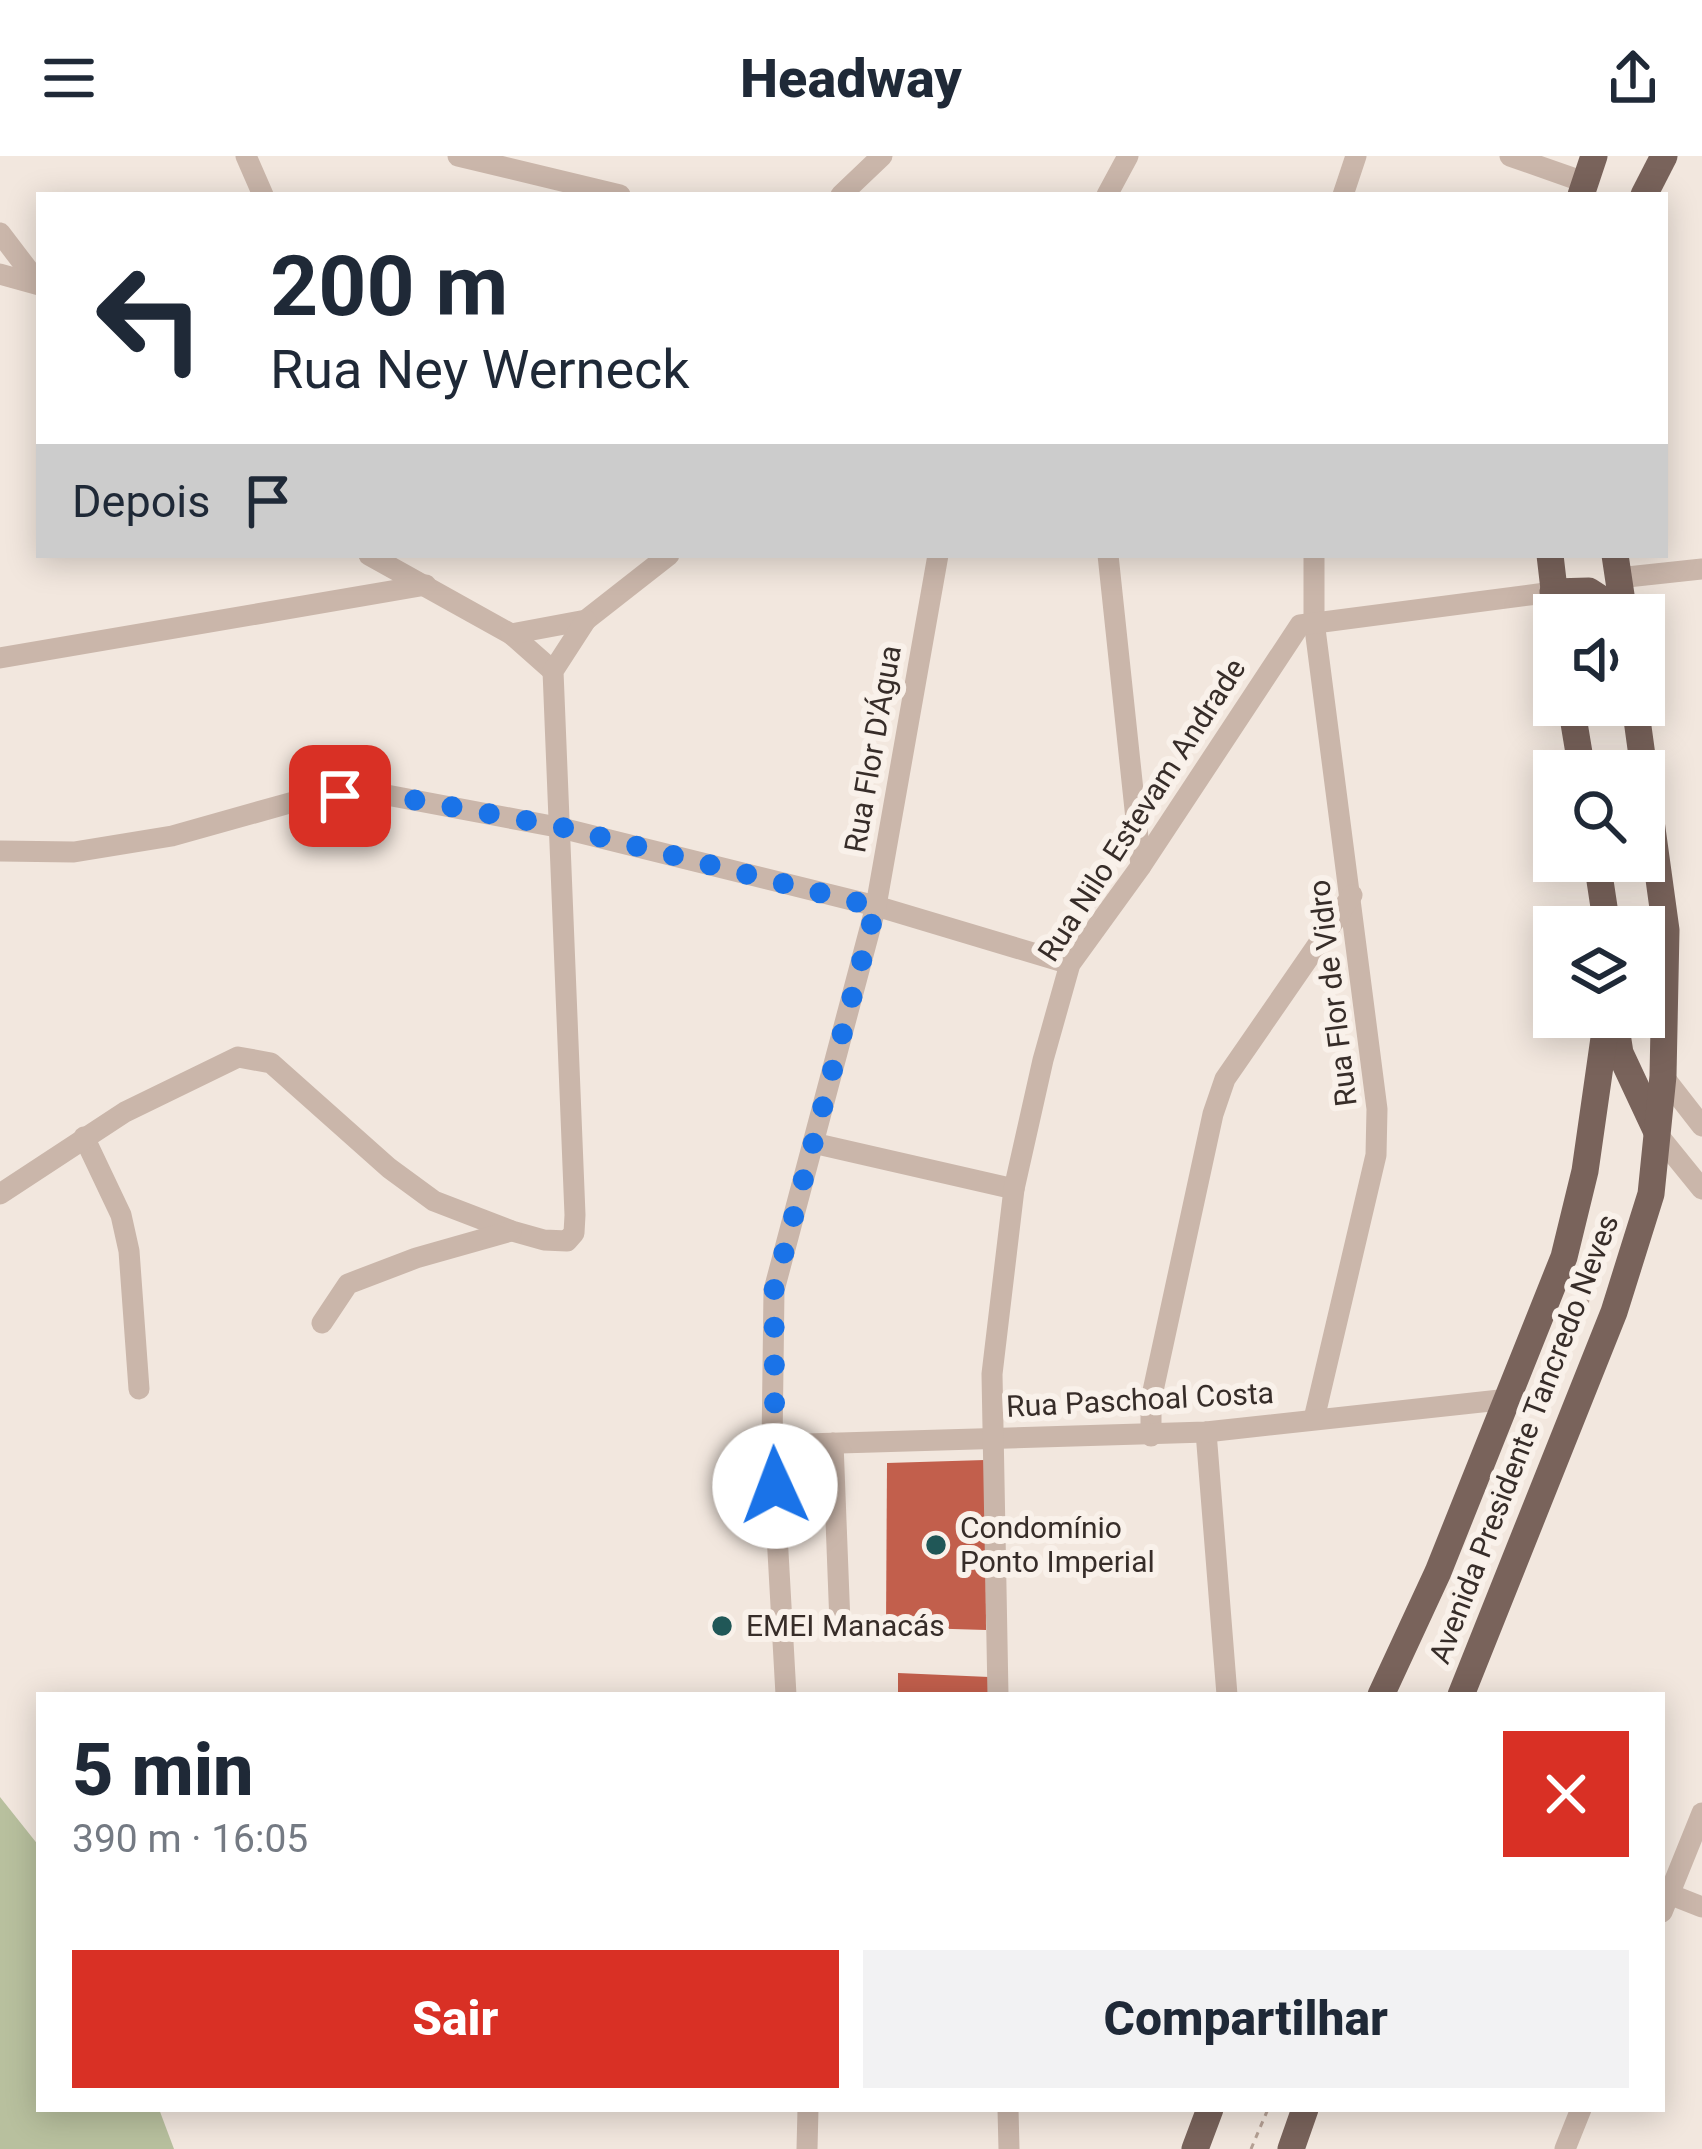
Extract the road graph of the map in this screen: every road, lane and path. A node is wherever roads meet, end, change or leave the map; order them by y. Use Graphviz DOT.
graph roads {
  1 [pos="246,156"];
  2 [pos="458,156"];
  3 [pos="882,156"];
  4 [pos="1129,156"];
  5 [pos="1356,156"];
  6 [pos="1510,156"];
  7 [pos="1664,156"];
  8 [pos="1586,178"];
  9 [pos="262,192"];
  10 [pos="608,192"];
  11 [pos="844,192"];
  12 [pos="1109,192"];
  13 [pos="1343,192"];
  14 [pos="1645,192"];
  15 [pos="0,233"];
  16 [pos="0,274"];
  17 [pos="36,281"];
  18 [pos="36,284"];
  19 [pos="375,558"];
  20 [pos="665,558"];
  21 [pos="937,558"];
  22 [pos="1108,558"];
  23 [pos="1314,558"];
  24 [pos="1550,558"];
  25 [pos="1616,566"];
  26 [pos="1702,569"];
  27 [pos="426,585"];
  28 [pos="1554,594"];
  29 [pos="1533,606"];
  30 [pos="586,620"];
  31 [pos="1314,621"];
  32 [pos="511,634"];
  33 [pos="4,653"];
  34 [pos="553,671"];
  35 [pos="1638,726"];
  36 [pos="557,826"];
  37 [pos="0,851"];
  38 [pos="1141,866"];
  39 [pos="1352,895"];
  40 [pos="876,907"];
  41 [pos="1070,964"];
  42 [pos="1607,1038"];
  43 [pos="1617,1038"];
  44 [pos="1663,1076"];
  45 [pos="1702,1126"];
  46 [pos="1658,1135"];
  47 [pos="84,1137"];
  48 [pos="813,1143"];
  49 [pos="1014,1189"];
  50 [pos="1702,1189"];
  51 [pos="0,1195"];
  52 [pos="1622,1210"];
  53 [pos="512,1231"];
  54 [pos="322,1323"];
  55 [pos="1578,1339"];
  56 [pos="140,1389"];
  57 [pos="1509,1399"];
  58 [pos="1314,1419"];
  59 [pos="1206,1432"];
  60 [pos="1151,1436"];
  61 [pos="990,1438"];
  62 [pos="833,1443"];
  63 [pos="772,1445"];
  64 [pos="879,1628"];
  65 [pos="786,1692"];
  66 [pos="998,1692"];
  67 [pos="1227,1692"];
  68 [pos="1382,1692"];
  69 [pos="1462,1692"];
  70 [pos="1702,1813"];
  71 [pos="1666,1903"];
  72 [pos="1702,1907"];
  73 [pos="808,2112"];
  74 [pos="1008,2112"];
  75 [pos="1209,2112"];
  76 [pos="1267,2112"];
  77 [pos="1304,2112"];
  78 [pos="1580,2112"];
  79 [pos="807,2149"];
  80 [pos="1009,2149"];
  81 [pos="1195,2149"];
  82 [pos="1251,2149"];
  83 [pos="1292,2149"];
  84 [pos="1565,2149"];
  1 -- 9 [label="street"];
  2 -- 10 [label="street"];
  3 -- 11 [label="street"];
  4 -- 12 [label="street"];
  5 -- 13 [label="street"];
  6 -- 8 [label="street"];
  7 -- 14 [label="main road"];
  15 -- 17 [label="street"];
  16 -- 18 [label="street"];
  19 -- 27 [label="street"];
  20 -- 30 [label="street"];
  21 -- 40 [label="street, Rua Flor D'Água"];
  22 -- 38 [label="street"];
  23 -- 31 [label="street, Rua Flor de Vidro"];
  24 -- 28 [label="main road"];
  25 -- 26 [label="street"];
  27 -- 32 [label="street"];
  27 -- 33 [label="street"];
  29 -- 31 [label="street"];
  30 -- 32 [label="street"];
  30 -- 34 [label="street"];
  31 -- 38 [label="street, Rua Nilo Estevam Andrade"];
  31 -- 39 [label="street, Rua Flor de Vidro"];
  32 -- 34 [label="street"];
  34 -- 36 [label="street"];
  35 -- 44 [label="main road, Avenida Presidente Tancredo Neves"];
  36 -- 37 [label="street"];
  36 -- 40 [label="street"];
  36 -- 53 [label="street"];
  38 -- 41 [label="street, Rua Nilo Estevam Andrade"];
  39 -- 58 [label="street, Rua Flor de Vidro"];
  39 -- 60 [label="street"];
  40 -- 41 [label="street"];
  40 -- 48 [label="street, Rua Flor D'Água"];
  41 -- 49 [label="street, Rua Nilo Estevam Andrade"];
  42 -- 57 [label="main road, Avenida Presidente Tancredo Neves"];
  43 -- 46 [label="main road"];
  44 -- 45 [label="street"];
  44 -- 46 [label="main road, Avenida Presidente Tancredo Neves"];
  46 -- 50 [label="street"];
  46 -- 69 [label="main road, Avenida Presidente Tancredo Neves"];
  47 -- 51 [label="street"];
  47 -- 53 [label="street"];
  47 -- 56 [label="street"];
  48 -- 49 [label="street"];
  48 -- 63 [label="street, Rua Flor D'Água"];
  49 -- 61 [label="street, Rua Nilo Estevam Andrade"];
  52 -- 55 [label="path"];
  53 -- 54 [label="street"];
  57 -- 58 [label="street, Rua Paschoal Costa"];
  57 -- 68 [label="main road, Avenida Presidente Tancredo Neves"];
  58 -- 59 [label="street, Rua Paschoal Costa"];
  59 -- 60 [label="street, Rua Paschoal Costa"];
  59 -- 67 [label="street"];
  60 -- 61 [label="street, Rua Paschoal Costa"];
  61 -- 62 [label="street, Rua Paschoal Costa"];
  61 -- 66 [label="street, Rua Nilo Estevam Andrade"];
  62 -- 63 [label="street, Rua Paschoal Costa"];
  62 -- 64 [label="street"];
  63 -- 65 [label="street, Rua Flor D'Água"];
  70 -- 71 [label="street"];
  71 -- 72 [label="street"];
  73 -- 79 [label="street"];
  74 -- 80 [label="street"];
  75 -- 81 [label="main road"];
  76 -- 82 [label="path"];
  77 -- 83 [label="main road"];
  78 -- 84 [label="street"];
}
